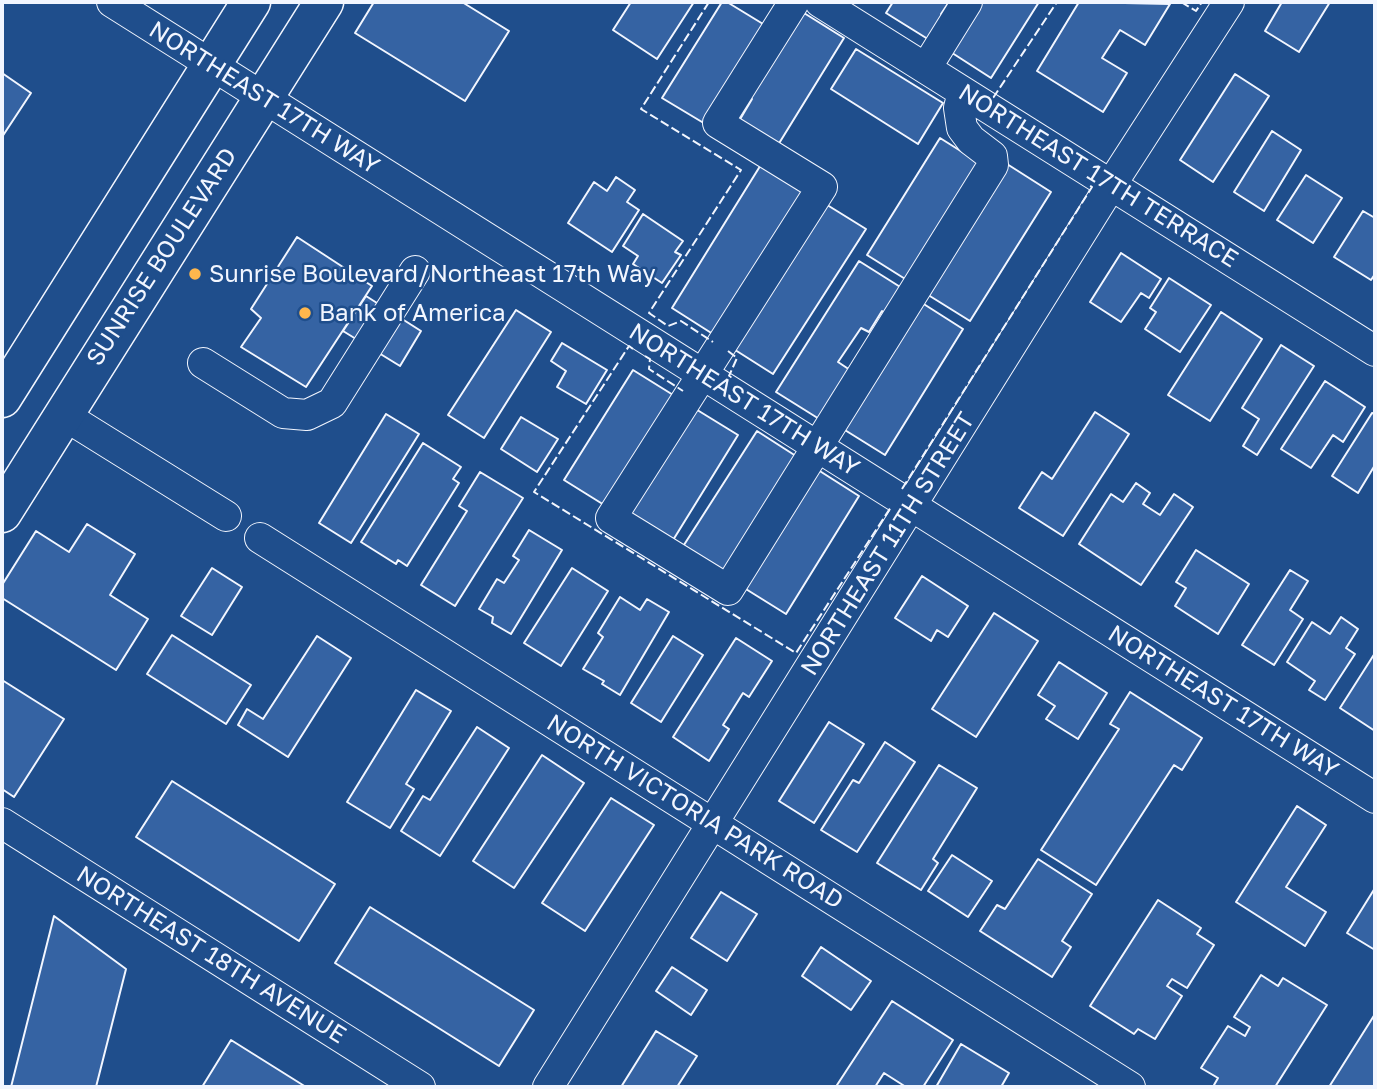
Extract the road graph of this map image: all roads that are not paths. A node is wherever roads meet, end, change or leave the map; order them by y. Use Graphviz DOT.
graph roads {
  1 [pos="112,2"];
  2 [pos="251,2"];
  3 [pos="324,2"];
  4 [pos="794,2"];
  5 [pos="820,2"];
  6 [pos="967,2"];
  7 [pos="1230,2"];
  8 [pos="211,65"];
  9 [pos="926,68"];
  10 [pos="264,98"];
  11 [pos="975,99"];
  12 [pos="1111,185"];
  13 [pos="415,271"];
  14 [pos="1375,352"];
  15 [pos="203,363"];
  16 [pos="702,375"];
  17 [pos="5,386"];
  18 [pos="62,414"];
  19 [pos="818,446"];
  20 [pos="911,506"];
  21 [pos="2,513"];
  22 [pos="226,516"];
  23 [pos="260,538"];
  24 [pos="1375,798"];
  25 [pos="2,822"];
  26 [pos="714,823"];
  27 [pos="420,1087"];
  28 [pos="548,1087"];
  29 [pos="1130,1087"];
  1 -- 8 [label="street, NORTHEAST 17TH WAY"];
  2 -- 8 [label="main road"];
  3 -- 10 [label="main road, SUNRISE BOULEVARD"];
  4 -- 16 [label="street"];
  5 -- 9 [label="street, NORTHEAST 17TH TERRACE"];
  6 -- 9 [label="street"];
  7 -- 12 [label="street, NORTHEAST 11TH STREET"];
  8 -- 10 [label="street, NORTHEAST 17TH WAY"];
  8 -- 17 [label="main road"];
  9 -- 11 [label="street, NORTHEAST 17TH TERRACE"];
  10 -- 16 [label="street, NORTHEAST 17TH WAY"];
  10 -- 18 [label="main road, SUNRISE BOULEVARD"];
  11 -- 12 [label="street, NORTHEAST 17TH TERRACE"];
  11 -- 19 [label="street"];
  12 -- 14 [label="street, NORTHEAST 17TH TERRACE"];
  12 -- 20 [label="street, NORTHEAST 11TH STREET"];
  13 -- 15 [label="street"];
  16 -- 19 [label="street, NORTHEAST 17TH WAY"];
  16 -- 19 [label="street"];
  18 -- 21 [label="main road, SUNRISE BOULEVARD"];
  18 -- 22 [label="street"];
  19 -- 20 [label="street, NORTHEAST 17TH WAY"];
  20 -- 24 [label="street, NORTHEAST 17TH WAY"];
  20 -- 26 [label="street, NORTHEAST 11TH STREET"];
  23 -- 26 [label="street, NORTH VICTORIA PARK ROAD"];
  25 -- 27 [label="street, NORTHEAST 18TH AVENUE"];
  26 -- 28 [label="street, NORTHEAST 11TH STREET"];
  26 -- 29 [label="street, NORTH VICTORIA PARK ROAD"];
}
